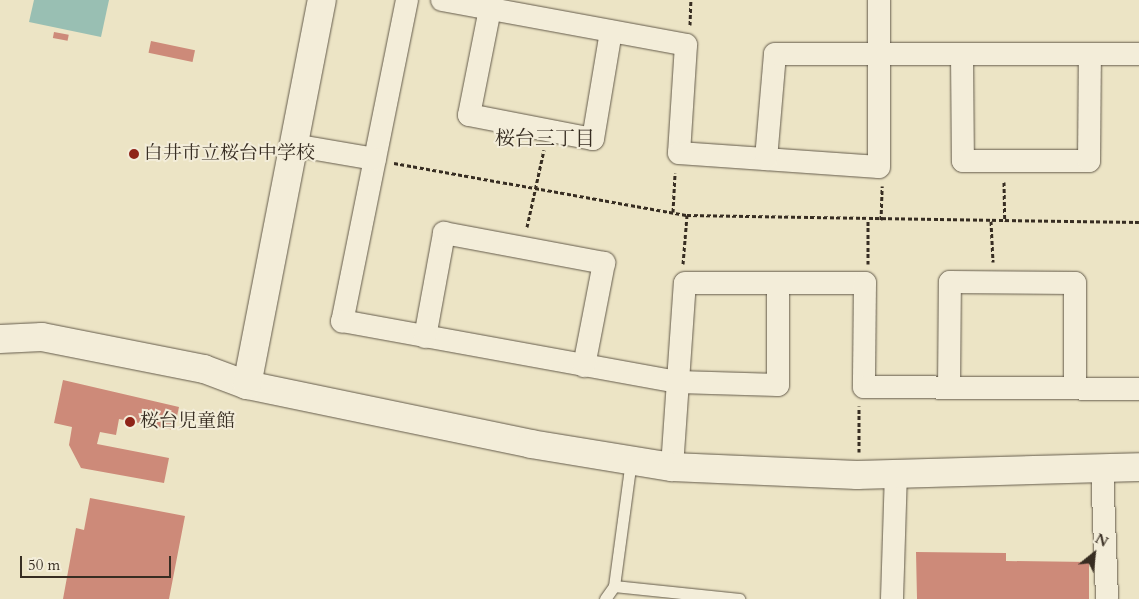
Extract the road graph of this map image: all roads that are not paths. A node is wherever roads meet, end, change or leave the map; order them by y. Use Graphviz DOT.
graph roads {
  1 [pos="322,0"];
  2 [pos="407,0"];
  3 [pos="442,0"];
  4 [pos="879,0"];
  5 [pos="490,9"];
  6 [pos="611,31"];
  7 [pos="879,54"];
  8 [pos="962,54"];
  9 [pos="1139,54"];
  10 [pos="1090,55"];
  11 [pos="293,145"];
  12 [pos="375,159"];
  13 [pos="766,159"];
  14 [pos="778,283"];
  15 [pos="425,337"];
  16 [pos="0,339"];
  17 [pos="584,366"];
  18 [pos="678,382"];
  19 [pos="246,385"];
  20 [pos="949,388"];
  21 [pos="1075,388"];
  22 [pos="1139,389"];
  23 [pos="631,460"];
  24 [pos="672,467"];
  25 [pos="1139,467"];
  26 [pos="1102,468"];
  27 [pos="896,474"];
  28 [pos="614,586"];
  29 [pos="605,599"];
  30 [pos="739,599"];
  31 [pos="892,599"];
  32 [pos="1107,599"];
  1 -- 11 [label="street"];
  2 -- 12 [label="street"];
  3 -- 5 [label="street"];
  4 -- 7 [label="street"];
  5 -- 6 [label="street"];
  5 -- 6 [label="street"];
  6 -- 13 [label="street"];
  7 -- 8 [label="street"];
  7 -- 13 [label="street"];
  7 -- 13 [label="street"];
  8 -- 10 [label="street"];
  8 -- 10 [label="street"];
  9 -- 10 [label="street"];
  11 -- 12 [label="street"];
  11 -- 19 [label="street"];
  12 -- 15 [label="street"];
  14 -- 18 [label="street"];
  14 -- 18 [label="street"];
  14 -- 20 [label="street"];
  15 -- 17 [label="street"];
  15 -- 17 [label="street"];
  16 -- 19 [label="street"];
  17 -- 18 [label="street"];
  18 -- 24 [label="street"];
  19 -- 23 [label="street"];
  20 -- 21 [label="street"];
  20 -- 21 [label="street"];
  21 -- 22 [label="street"];
  23 -- 24 [label="street"];
  23 -- 28 [label="lane"];
  24 -- 27 [label="street"];
  25 -- 26 [label="street"];
  26 -- 27 [label="street"];
  26 -- 32 [label="street"];
  27 -- 31 [label="street"];
  28 -- 29 [label="lane"];
  28 -- 30 [label="lane"];
}
